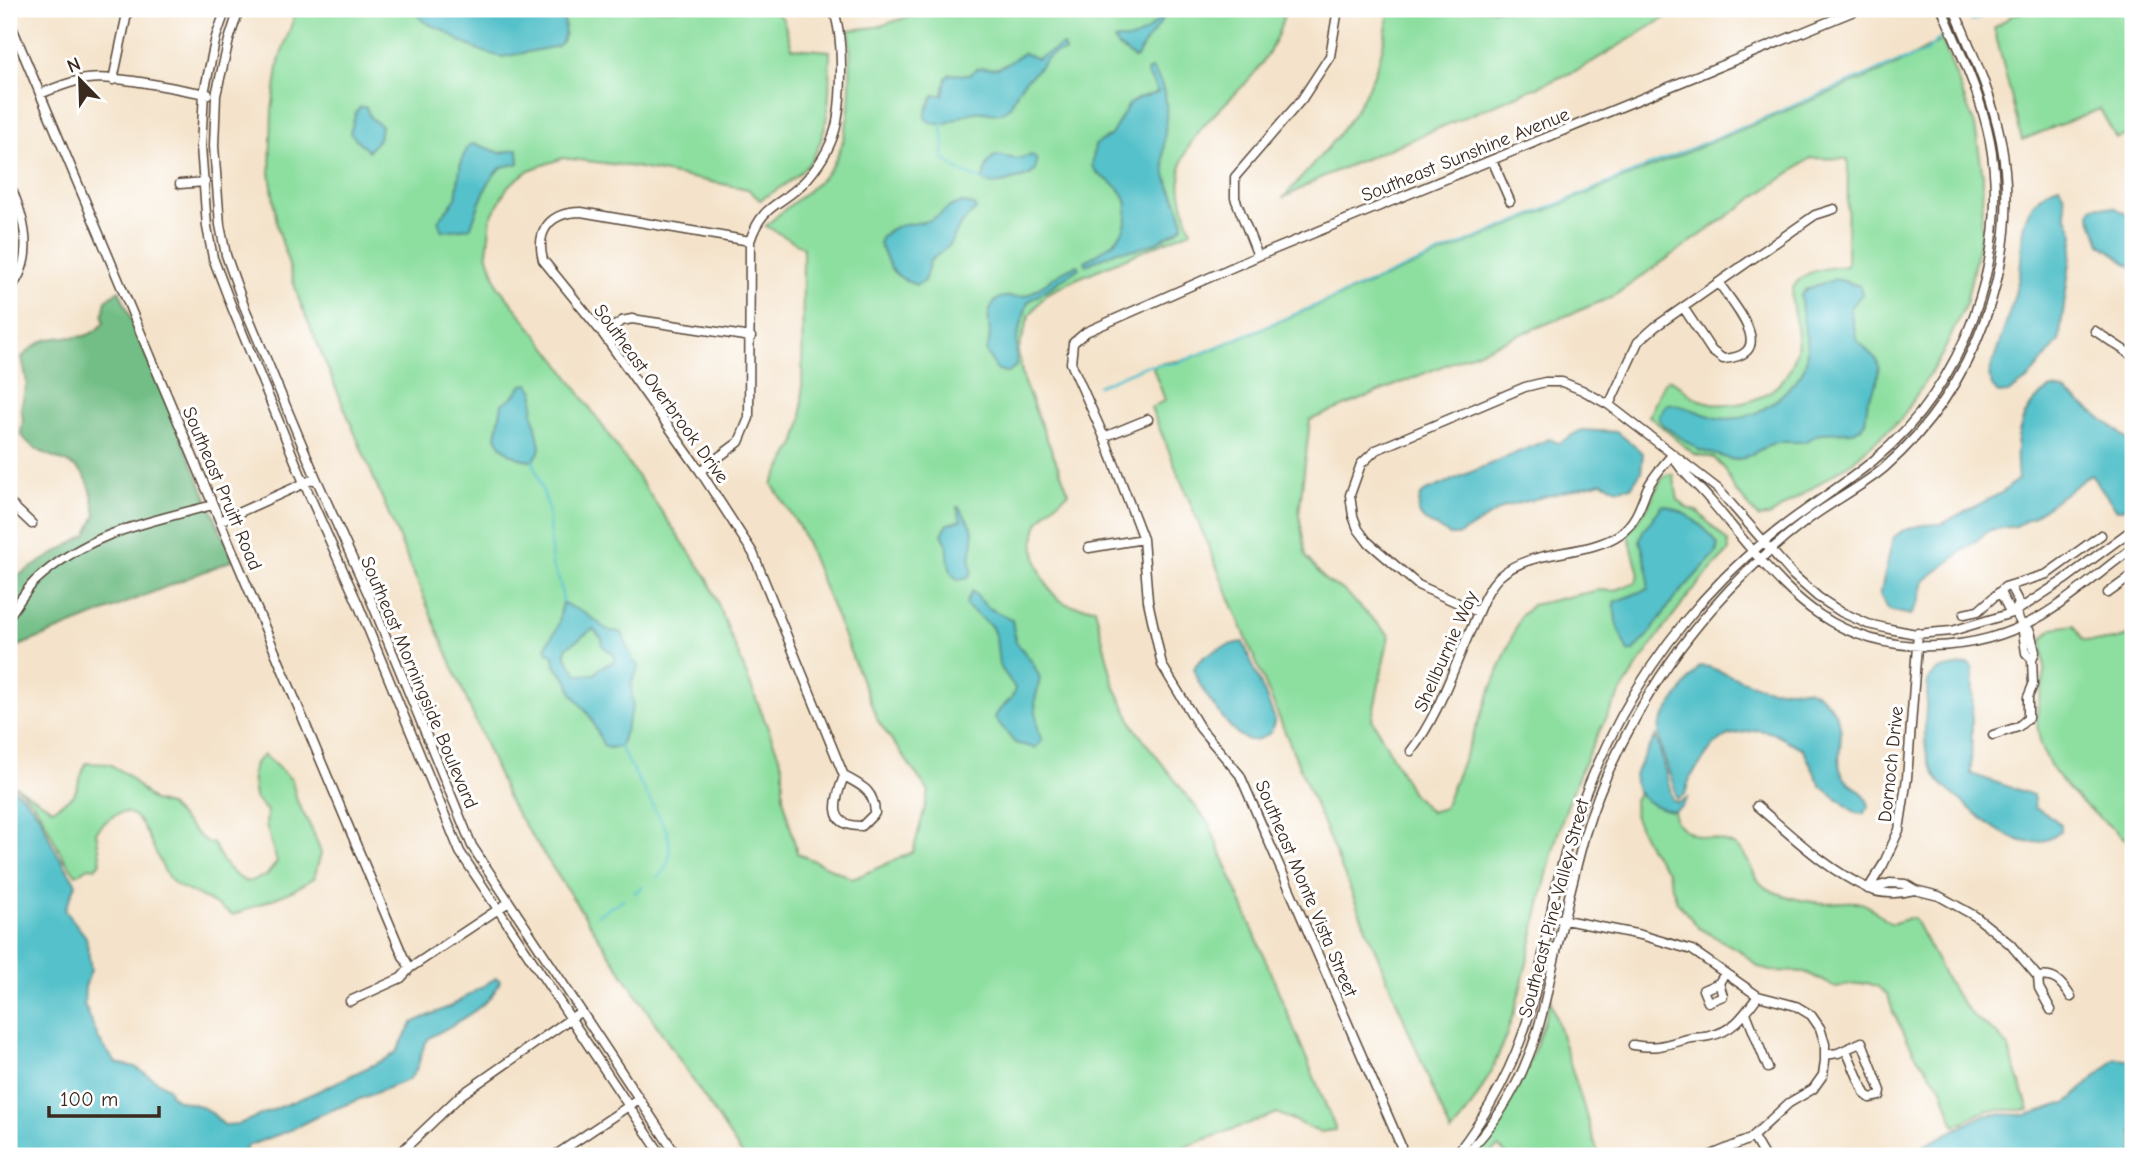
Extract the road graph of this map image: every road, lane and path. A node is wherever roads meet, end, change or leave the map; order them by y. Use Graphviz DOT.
graph roads {
  1 [pos="128,9"];
  2 [pos="226,9"];
  3 [pos="239,9"];
  4 [pos="833,9"];
  5 [pos="1338,9"];
  6 [pos="1859,9"];
  7 [pos="1942,9"];
  8 [pos="1954,9"];
  9 [pos="9,20"];
  10 [pos="113,80"];
  11 [pos="204,93"];
  12 [pos="40,94"];
  13 [pos="216,95"];
  14 [pos="1492,160"];
  15 [pos="216,181"];
  16 [pos="203,182"];
  17 [pos="9,183"];
  18 [pos="180,184"];
  19 [pos="1510,201"];
  20 [pos="1834,209"];
  21 [pos="750,241"];
  22 [pos="1258,256"];
  23 [pos="1719,283"];
  24 [pos="237,284"];
  25 [pos="9,290"];
  26 [pos="225,290"];
  27 [pos="1683,307"];
  28 [pos="2095,331"];
  29 [pos="1086,332"];
  30 [pos="603,334"];
  31 [pos="751,337"];
  32 [pos="2133,356"];
  33 [pos="276,382"];
  34 [pos="265,388"];
  35 [pos="1609,405"];
  36 [pos="1148,419"];
  37 [pos="1104,437"];
  38 [pos="1672,455"];
  39 [pos="700,471"];
  40 [pos="316,478"];
  41 [pos="304,484"];
  42 [pos="9,502"];
  43 [pos="213,505"];
  44 [pos="220,521"];
  45 [pos="32,524"];
  46 [pos="2133,528"];
  47 [pos="2101,535"];
  48 [pos="1143,539"];
  49 [pos="1764,541"];
  50 [pos="1089,548"];
  51 [pos="2133,548"];
  52 [pos="1771,549"];
  53 [pos="2106,549"];
  54 [pos="1753,551"];
  55 [pos="1760,561"];
  56 [pos="2116,561"];
  57 [pos="2133,575"];
  58 [pos="364,586"];
  59 [pos="2010,586"];
  60 [pos="352,591"];
  61 [pos="2000,592"];
  62 [pos="2108,593"];
  63 [pos="1478,612"];
  64 [pos="2015,612"];
  65 [pos="1964,614"];
  66 [pos="9,616"];
  67 [pos="2022,625"];
  68 [pos="1918,633"];
  69 [pos="1917,647"];
  70 [pos="408,694"];
  71 [pos="397,698"];
  72 [pos="1993,735"];
  73 [pos="1411,751"];
  74 [pos="844,776"];
  75 [pos="452,801"];
  76 [pos="440,806"];
  77 [pos="1756,806"];
  78 [pos="1868,889"];
  79 [pos="509,902"];
  80 [pos="498,909"];
  81 [pos="1550,917"];
  82 [pos="1564,919"];
  83 [pos="410,968"];
  84 [pos="1725,973"];
  85 [pos="2038,977"];
  86 [pos="1719,983"];
  87 [pos="1758,996"];
  88 [pos="2071,997"];
  89 [pos="350,1001"];
  90 [pos="2051,1010"];
  91 [pos="580,1012"];
  92 [pos="1745,1013"];
  93 [pos="570,1018"];
  94 [pos="1633,1045"];
  95 [pos="1846,1050"];
  96 [pos="1825,1055"];
  97 [pos="1768,1068"];
  98 [pos="639,1099"];
  99 [pos="628,1106"];
  100 [pos="1753,1137"];
  101 [pos="1735,1152"];
  102 [pos="397,1156"];
  103 [pos="554,1156"];
  104 [pos="662,1156"];
  105 [pos="677,1156"];
  106 [pos="1400,1156"];
  107 [pos="1454,1156"];
  108 [pos="1464,1156"];
  109 [pos="1709,1156"];
  110 [pos="1764,1156"];
  1 -- 10 [label="street"];
  2 -- 11 [label="street, Southeast Morningside Boulevard"];
  3 -- 13 [label="street, Southeast Morningside Boulevard"];
  4 -- 21 [label="street"];
  5 -- 22 [label="street"];
  6 -- 14 [label="street, Southeast Sunshine Avenue"];
  7 -- 49 [label="street, Southeast Pine Valley Street"];
  8 -- 52 [label="street, Southeast Pine Valley Street"];
  9 -- 12 [label="street, Southeast Pruitt Road"];
  10 -- 11 [label="street"];
  10 -- 12 [label="street"];
  11 -- 13 [label="street"];
  11 -- 16 [label="street, Southeast Morningside Boulevard"];
  12 -- 43 [label="street, Southeast Pruitt Road"];
  13 -- 15 [label="street, Southeast Morningside Boulevard"];
  14 -- 19 [label="street"];
  14 -- 22 [label="street, Southeast Sunshine Avenue"];
  15 -- 16 [label="street"];
  15 -- 24 [label="street, Southeast Morningside Boulevard"];
  16 -- 18 [label="street"];
  16 -- 26 [label="street, Southeast Morningside Boulevard"];
  17 -- 25 [label="street"];
  20 -- 23 [label="street"];
  21 -- 30 [label="street, Southeast Overbrook Drive"];
  21 -- 31 [label="street"];
  22 -- 29 [label="street, Southeast Sunshine Avenue"];
  23 -- 27 [label="street"];
  23 -- 27 [label="street"];
  24 -- 26 [label="street"];
  24 -- 33 [label="street, Southeast Morningside Boulevard"];
  26 -- 34 [label="street, Southeast Morningside Boulevard"];
  27 -- 35 [label="street"];
  28 -- 32 [label="street"];
  29 -- 37 [label="street, Southeast Monte Vista Street"];
  30 -- 31 [label="street"];
  30 -- 39 [label="street, Southeast Overbrook Drive"];
  31 -- 39 [label="street"];
  33 -- 34 [label="street"];
  33 -- 40 [label="street, Southeast Morningside Boulevard"];
  34 -- 41 [label="street, Southeast Morningside Boulevard"];
  35 -- 38 [label="street"];
  35 -- 63 [label="street"];
  36 -- 37 [label="street"];
  37 -- 48 [label="street, Southeast Monte Vista Street"];
  38 -- 49 [label="street"];
  38 -- 54 [label="street"];
  38 -- 63 [label="street, Shellburnie Way"];
  39 -- 74 [label="street, Southeast Overbrook Drive"];
  40 -- 41 [label="street"];
  40 -- 58 [label="street, Southeast Morningside Boulevard"];
  41 -- 44 [label="street"];
  41 -- 60 [label="street, Southeast Morningside Boulevard"];
  42 -- 45 [label="street"];
  43 -- 44 [label="street, Southeast Pruitt Road"];
  43 -- 66 [label="street"];
  44 -- 83 [label="street, Southeast Pruitt Road"];
  46 -- 53 [label="street"];
  47 -- 59 [label="street"];
  48 -- 50 [label="street"];
  48 -- 106 [label="street, Southeast Monte Vista Street"];
  49 -- 52 [label="street"];
  49 -- 54 [label="street, Southeast Pine Valley Street"];
  51 -- 56 [label="street"];
  52 -- 55 [label="street, Southeast Pine Valley Street"];
  52 -- 68 [label="street"];
  53 -- 56 [label="street"];
  53 -- 64 [label="street"];
  54 -- 55 [label="street"];
  54 -- 81 [label="street, Southeast Pine Valley Street"];
  55 -- 69 [label="street"];
  55 -- 82 [label="street, Southeast Pine Valley Street"];
  56 -- 67 [label="street"];
  57 -- 62 [label="street"];
  58 -- 60 [label="street"];
  58 -- 70 [label="street, Southeast Morningside Boulevard"];
  59 -- 61 [label="street"];
  59 -- 64 [label="street"];
  60 -- 71 [label="street, Southeast Morningside Boulevard"];
  61 -- 64 [label="street"];
  61 -- 65 [label="street"];
  63 -- 73 [label="street, Shellburnie Way"];
  64 -- 67 [label="street"];
  64 -- 68 [label="street"];
  67 -- 69 [label="street"];
  67 -- 72 [label="street"];
  68 -- 69 [label="street, Dornoch Drive"];
  69 -- 78 [label="street, Dornoch Drive"];
  70 -- 71 [label="street"];
  70 -- 75 [label="street, Southeast Morningside Boulevard"];
  71 -- 76 [label="street, Southeast Morningside Boulevard"];
  74 -- 74 [label="street"];
  75 -- 76 [label="street"];
  75 -- 79 [label="street, Southeast Morningside Boulevard"];
  76 -- 80 [label="street, Southeast Morningside Boulevard"];
  77 -- 78 [label="street"];
  78 -- 85 [label="street"];
  79 -- 80 [label="street"];
  79 -- 91 [label="street, Southeast Morningside Boulevard"];
  80 -- 83 [label="street"];
  80 -- 93 [label="street, Southeast Morningside Boulevard"];
  81 -- 82 [label="street"];
  81 -- 107 [label="street, Southeast Pine Valley Street"];
  82 -- 84 [label="street"];
  82 -- 108 [label="street, Southeast Pine Valley Street"];
  83 -- 89 [label="street"];
  84 -- 86 [label="street"];
  84 -- 87 [label="street"];
  85 -- 88 [label="street"];
  85 -- 90 [label="street"];
  87 -- 92 [label="street"];
  87 -- 96 [label="street"];
  91 -- 93 [label="street"];
  91 -- 98 [label="street, Southeast Morningside Boulevard"];
  92 -- 94 [label="street"];
  92 -- 97 [label="street"];
  93 -- 99 [label="street, Southeast Morningside Boulevard"];
  93 -- 102 [label="street"];
  95 -- 95 [label="street"];
  95 -- 96 [label="street"];
  96 -- 100 [label="street"];
  98 -- 99 [label="street"];
  98 -- 105 [label="street, Southeast Morningside Boulevard"];
  99 -- 103 [label="street"];
  99 -- 104 [label="street, Southeast Morningside Boulevard"];
  100 -- 101 [label="street"];
  100 -- 110 [label="street"];
  101 -- 109 [label="street"];
}
